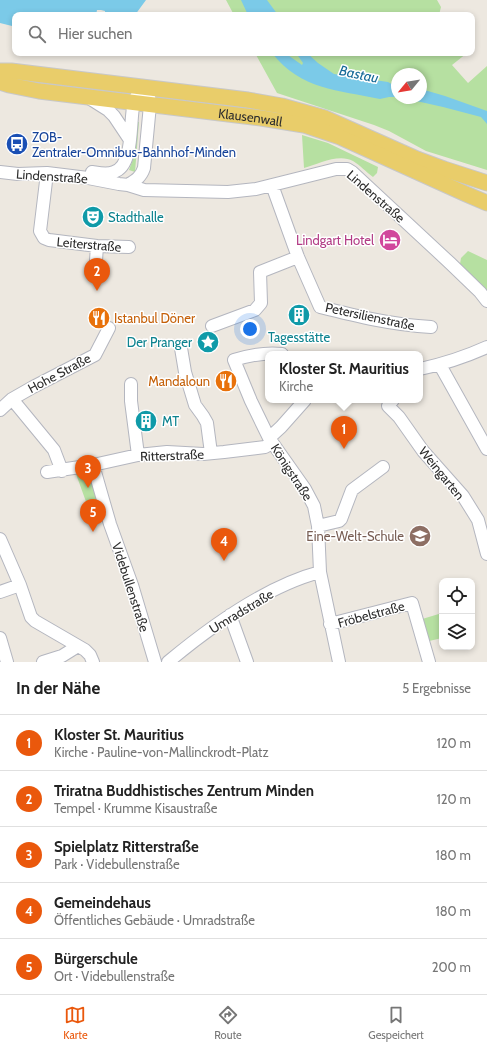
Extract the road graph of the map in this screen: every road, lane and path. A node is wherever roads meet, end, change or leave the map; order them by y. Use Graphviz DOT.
graph roads {
  1 [pos="0,71"];
  2 [pos="0,82"];
  3 [pos="144,87"];
  4 [pos="88,97"];
  5 [pos="134,103"];
  6 [pos="150,105"];
  7 [pos="130,140"];
  8 [pos="51,170"];
  9 [pos="0,172"];
  10 [pos="114,172"];
  11 [pos="141,175"];
  12 [pos="487,182"];
  13 [pos="128,185"];
  14 [pos="272,185"];
  15 [pos="164,190"];
  16 [pos="487,203"];
  17 [pos="97,246"];
  18 [pos="129,247"];
  19 [pos="298,257"];
  20 [pos="95,275"];
  21 [pos="487,301"];
  22 [pos="212,326"];
  23 [pos="431,327"];
  24 [pos="109,328"];
  25 [pos="487,347"];
  26 [pos="181,348"];
  27 [pos="265,353"];
  28 [pos="440,365"];
  29 [pos="423,368"];
  30 [pos="131,384"];
  31 [pos="12,399"];
  32 [pos="302,403"];
  33 [pos="391,403"];
  34 [pos="0,410"];
  35 [pos="271,440"];
  36 [pos="487,449"];
  37 [pos="211,453"];
  38 [pos="138,455"];
  39 [pos="93,465"];
  40 [pos="383,467"];
  41 [pos="62,471"];
  42 [pos="47,472"];
  43 [pos="318,526"];
  44 [pos="485,534"];
  45 [pos="0,539"];
  46 [pos="487,554"];
  47 [pos="320,572"];
  48 [pos="20,586"];
  49 [pos="0,592"];
  50 [pos="230,615"];
  51 [pos="330,624"];
  52 [pos="0,638"];
  53 [pos="78,646"];
  54 [pos="7,662"];
  55 [pos="44,662"];
  56 [pos="93,662"];
  57 [pos="155,662"];
  58 [pos="168,662"];
  59 [pos="247,662"];
  60 [pos="339,662"];
  61 [pos="429,662"];
  1 -- 3 [label="main road, Klausenwall"];
  2 -- 4 [label="main road, Klausenwall"];
  3 -- 5 [label="street"];
  3 -- 6 [label="street"];
  3 -- 12 [label="main road, Klausenwall"];
  4 -- 5 [label="main road, Klausenwall"];
  4 -- 7 [label="street"];
  5 -- 6 [label="main road, Klausenwall"];
  5 -- 7 [label="street"];
  6 -- 11 [label="street"];
  6 -- 16 [label="main road, Klausenwall"];
  7 -- 10 [label="street"];
  8 -- 9 [label="street, Lindenstraße"];
  8 -- 10 [label="street, Lindenstraße"];
  8 -- 13 [label="street, Lindenstraße"];
  8 -- 17 [label="street, Leiterstraße"];
  10 -- 13 [label="street, Lindenstraße"];
  11 -- 13 [label="street"];
  11 -- 15 [label="street, Lindenstraße"];
  13 -- 15 [label="street, Lindenstraße"];
  14 -- 15 [label="street, Lindenstraße"];
  14 -- 19 [label="street, Petersilienstraße"];
  14 -- 21 [label="street, Lindenstraße"];
  17 -- 18 [label="street, Leiterstraße"];
  17 -- 20 [label="street"];
  19 -- 22 [label="street"];
  19 -- 23 [label="street, Petersilienstraße"];
  24 -- 31 [label="street, Hohe Straße"];
  25 -- 28 [label="street"];
  26 -- 37 [label="street"];
  27 -- 35 [label="street, Königstraße"];
  28 -- 29 [label="street"];
  28 -- 36 [label="street"];
  30 -- 38 [label="street"];
  31 -- 34 [label="street, Hohe Straße"];
  31 -- 41 [label="street"];
  32 -- 35 [label="street"];
  33 -- 44 [label="street, Weingarten"];
  35 -- 37 [label="street, Ritterstraße"];
  35 -- 43 [label="street, Königstraße"];
  37 -- 38 [label="street, Ritterstraße"];
  38 -- 39 [label="street, Ritterstraße"];
  39 -- 41 [label="street, Ritterstraße"];
  39 -- 57 [label="street, Videbullenstraße"];
  40 -- 43 [label="street"];
  41 -- 42 [label="street, Ritterstraße"];
  43 -- 47 [label="street, Königstraße"];
  44 -- 46 [label="street, Weingarten"];
  45 -- 48 [label="street"];
  47 -- 50 [label="street, Umradstraße"];
  47 -- 51 [label="street, Königstraße"];
  48 -- 49 [label="street"];
  48 -- 53 [label="street"];
  50 -- 58 [label="street, Umradstraße"];
  50 -- 59 [label="street"];
  51 -- 60 [label="street, Königstraße"];
  51 -- 61 [label="street, Fröbelstraße"];
  52 -- 54 [label="street"];
  53 -- 55 [label="street"];
  53 -- 56 [label="street"];
}
